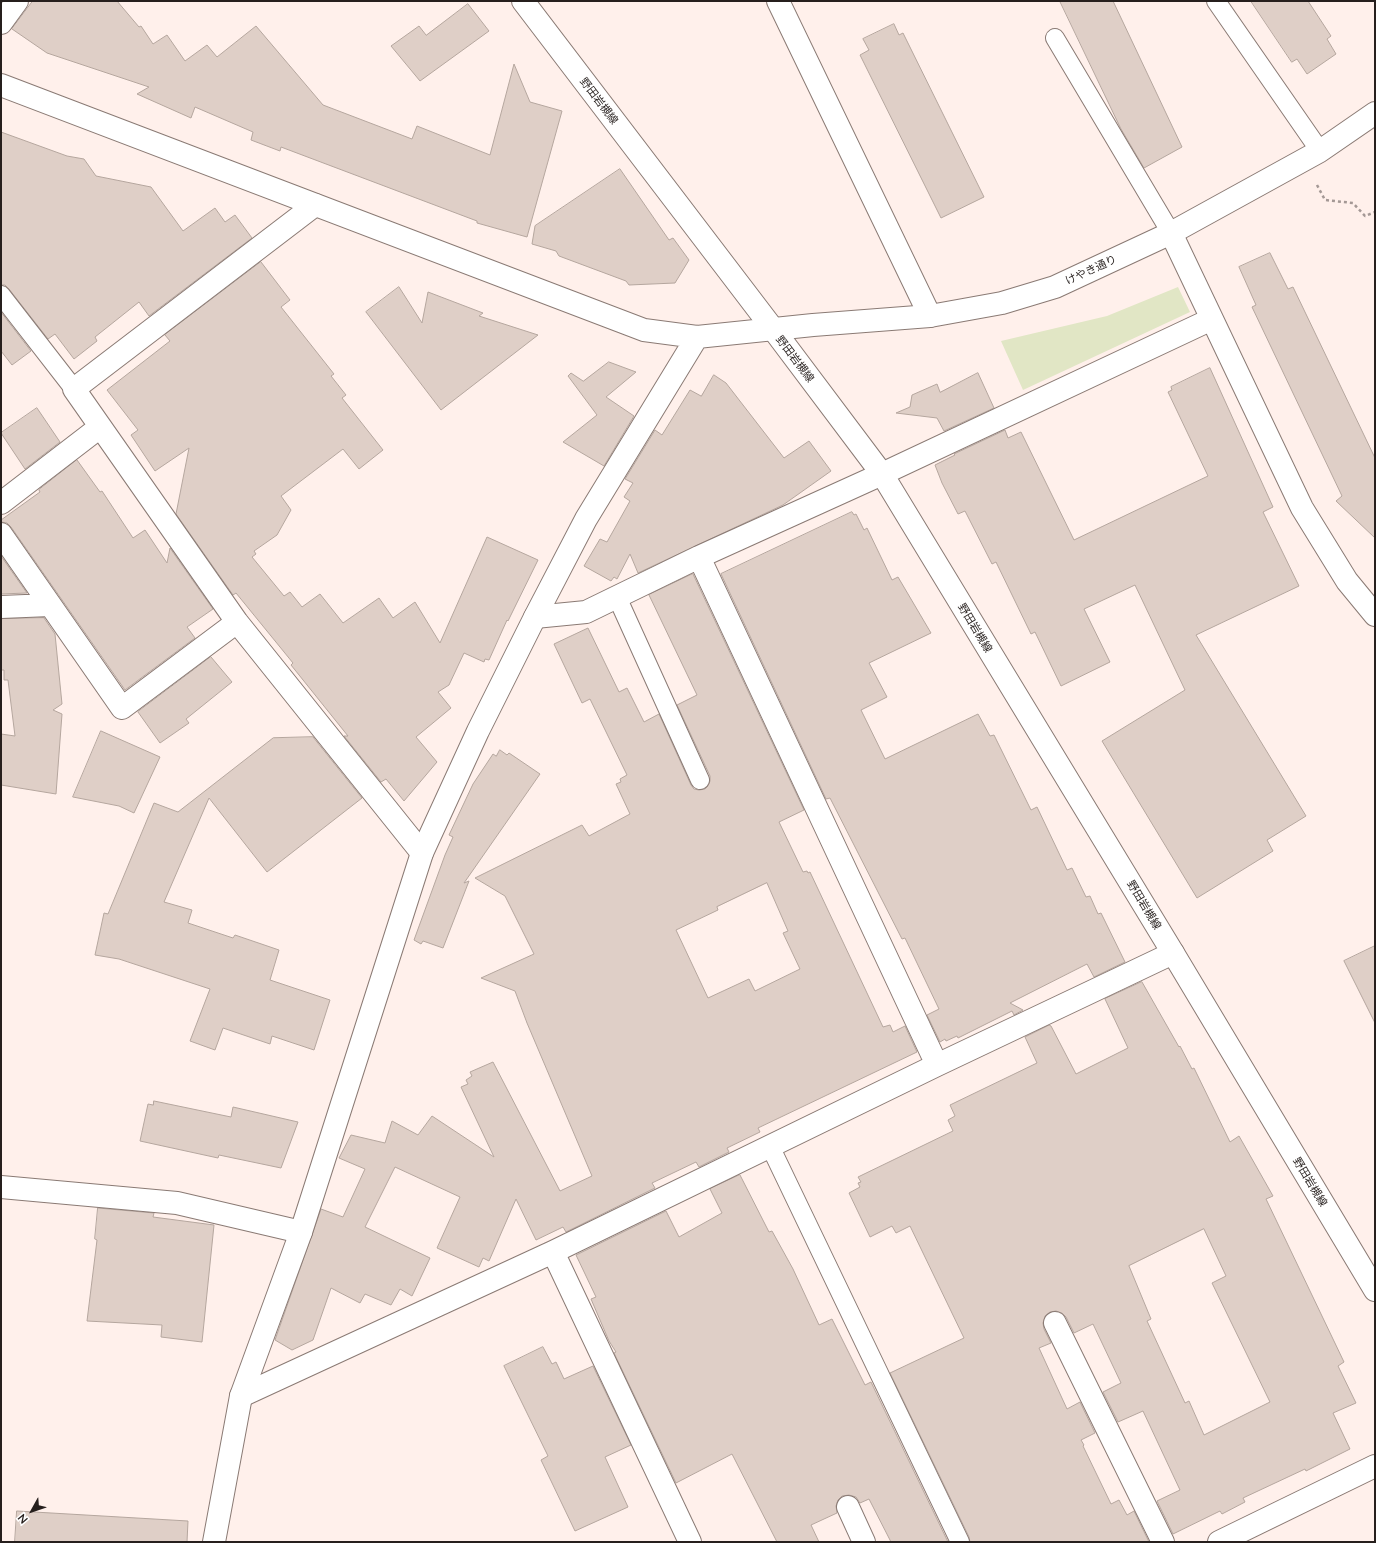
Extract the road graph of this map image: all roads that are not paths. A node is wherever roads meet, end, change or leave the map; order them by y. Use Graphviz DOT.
graph roads {
  1 [pos="16,1"];
  2 [pos="523,1"];
  3 [pos="778,1"];
  4 [pos="1216,1"];
  5 [pos="1,23"];
  6 [pos="1055,38"];
  7 [pos="1,85"];
  8 [pos="1375,113"];
  9 [pos="1311,156"];
  10 [pos="315,205"];
  11 [pos="1171,233"];
  12 [pos="1,295"];
  13 [pos="930,316"];
  14 [pos="1212,319"];
  15 [pos="773,329"];
  16 [pos="697,338"];
  17 [pos="74,389"];
  18 [pos="100,427"];
  19 [pos="882,474"];
  20 [pos="1,503"];
  21 [pos="1,534"];
  22 [pos="698,557"];
  23 [pos="617,597"];
  24 [pos="50,605"];
  25 [pos="1,607"];
  26 [pos="1375,615"];
  27 [pos="535,617"];
  28 [pos="237,622"];
  29 [pos="700,780"];
  30 [pos="422,853"];
  31 [pos="1173,953"];
  32 [pos="937,1065"];
  33 [pos="770,1146"];
  34 [pos="1,1187"];
  35 [pos="301,1232"];
  36 [pos="554,1252"];
  37 [pos="1375,1290"];
  38 [pos="1055,1323"];
  39 [pos="241,1396"];
  40 [pos="1375,1466"];
  41 [pos="848,1507"];
  42 [pos="214,1542"];
  43 [pos="690,1542"];
  44 [pos="864,1542"];
  45 [pos="960,1542"];
  46 [pos="1163,1542"];
  47 [pos="1219,1542"];
  1 -- 5 [label="street"];
  2 -- 15 [label="street, 野田岩槻線"];
  3 -- 13 [label="street"];
  4 -- 9 [label="lane"];
  6 -- 11 [label="lane"];
  7 -- 10 [label="street, けやき通り"];
  8 -- 9 [label="street, けやき通り"];
  9 -- 11 [label="street, けやき通り"];
  10 -- 16 [label="street, けやき通り"];
  10 -- 17 [label="street"];
  11 -- 13 [label="street, けやき通り"];
  11 -- 14 [label="street"];
  12 -- 17 [label="lane"];
  13 -- 15 [label="street, けやき通り"];
  14 -- 19 [label="street"];
  14 -- 26 [label="street"];
  15 -- 16 [label="street, けやき通り"];
  15 -- 19 [label="street, 野田岩槻線"];
  16 -- 27 [label="street"];
  17 -- 18 [label="street"];
  18 -- 20 [label="street"];
  18 -- 28 [label="street"];
  19 -- 22 [label="street"];
  19 -- 31 [label="street, 野田岩槻線"];
  21 -- 24 [label="street"];
  22 -- 23 [label="street"];
  22 -- 32 [label="street"];
  23 -- 27 [label="street"];
  23 -- 29 [label="lane"];
  24 -- 25 [label="street"];
  24 -- 28 [label="street"];
  27 -- 30 [label="street"];
  28 -- 30 [label="street"];
  30 -- 35 [label="street"];
  31 -- 32 [label="street"];
  31 -- 37 [label="street, 野田岩槻線"];
  32 -- 33 [label="street"];
  33 -- 36 [label="street"];
  33 -- 45 [label="lane"];
  34 -- 35 [label="street"];
  35 -- 39 [label="street"];
  36 -- 39 [label="street"];
  36 -- 43 [label="street"];
  38 -- 46 [label="street"];
  39 -- 42 [label="street"];
  40 -- 47 [label="street"];
  41 -- 44 [label="street"];
}
